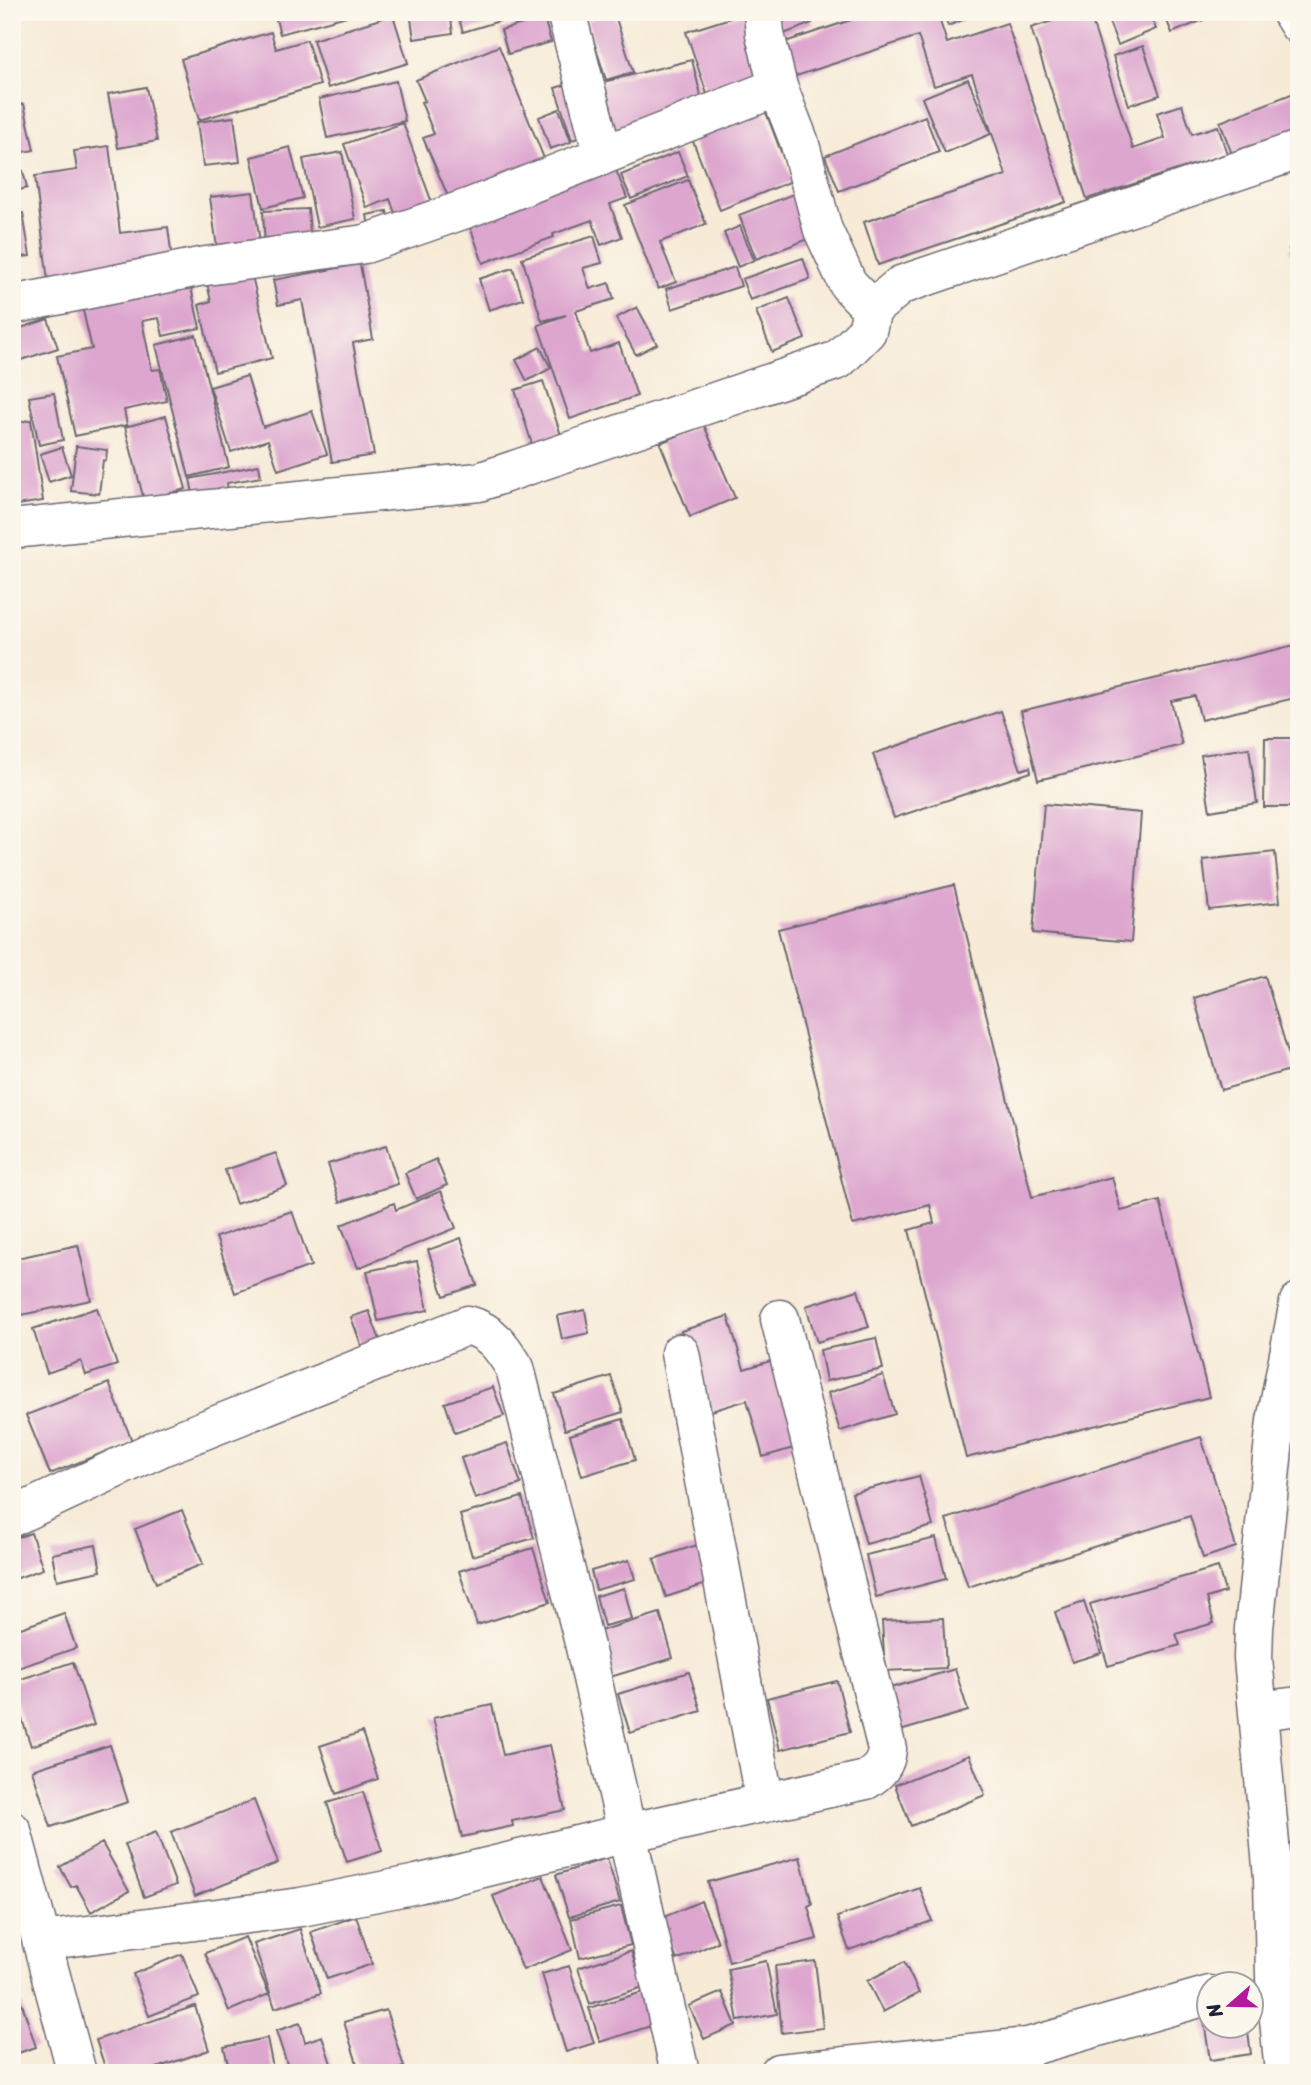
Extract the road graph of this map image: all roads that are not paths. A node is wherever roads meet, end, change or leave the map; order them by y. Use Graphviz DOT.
graph roads {
  1 [pos="566,12"];
  2 [pos="763,12"];
  3 [pos="1292,12"];
  4 [pos="1299,25"];
  5 [pos="778,87"];
  6 [pos="1299,150"];
  7 [pos="603,155"];
  8 [pos="12,304"];
  9 [pos="872,309"];
  10 [pos="12,529"];
  11 [pos="1299,1302"];
  12 [pos="780,1319"];
  13 [pos="680,1353"];
  14 [pos="12,1517"];
  15 [pos="1299,1706"];
  16 [pos="1258,1711"];
  17 [pos="765,1802"];
  18 [pos="12,1832"];
  19 [pos="627,1833"];
  20 [pos="41,1941"];
  21 [pos="1263,1969"];
  22 [pos="1266,1991"];
  23 [pos="1196,2000"];
  24 [pos="1288,2051"];
  25 [pos="1031,2060"];
  26 [pos="822,2070"];
  27 [pos="77,2073"];
  28 [pos="680,2073"];
  29 [pos="779,2073"];
  1 -- 7 [label="street"];
  2 -- 5 [label="street"];
  3 -- 4 [label="street"];
  5 -- 7 [label="street"];
  5 -- 9 [label="street"];
  6 -- 9 [label="street"];
  7 -- 8 [label="street"];
  9 -- 10 [label="street"];
  11 -- 16 [label="street"];
  12 -- 17 [label="street"];
  13 -- 17 [label="street"];
  14 -- 19 [label="street"];
  15 -- 16 [label="street"];
  16 -- 21 [label="street"];
  17 -- 19 [label="street"];
  18 -- 20 [label="street"];
  19 -- 20 [label="street"];
  19 -- 28 [label="street"];
  20 -- 27 [label="street"];
  22 -- 24 [label="street"];
  23 -- 25 [label="street"];
  25 -- 26 [label="street"];
  26 -- 29 [label="street"];
}
